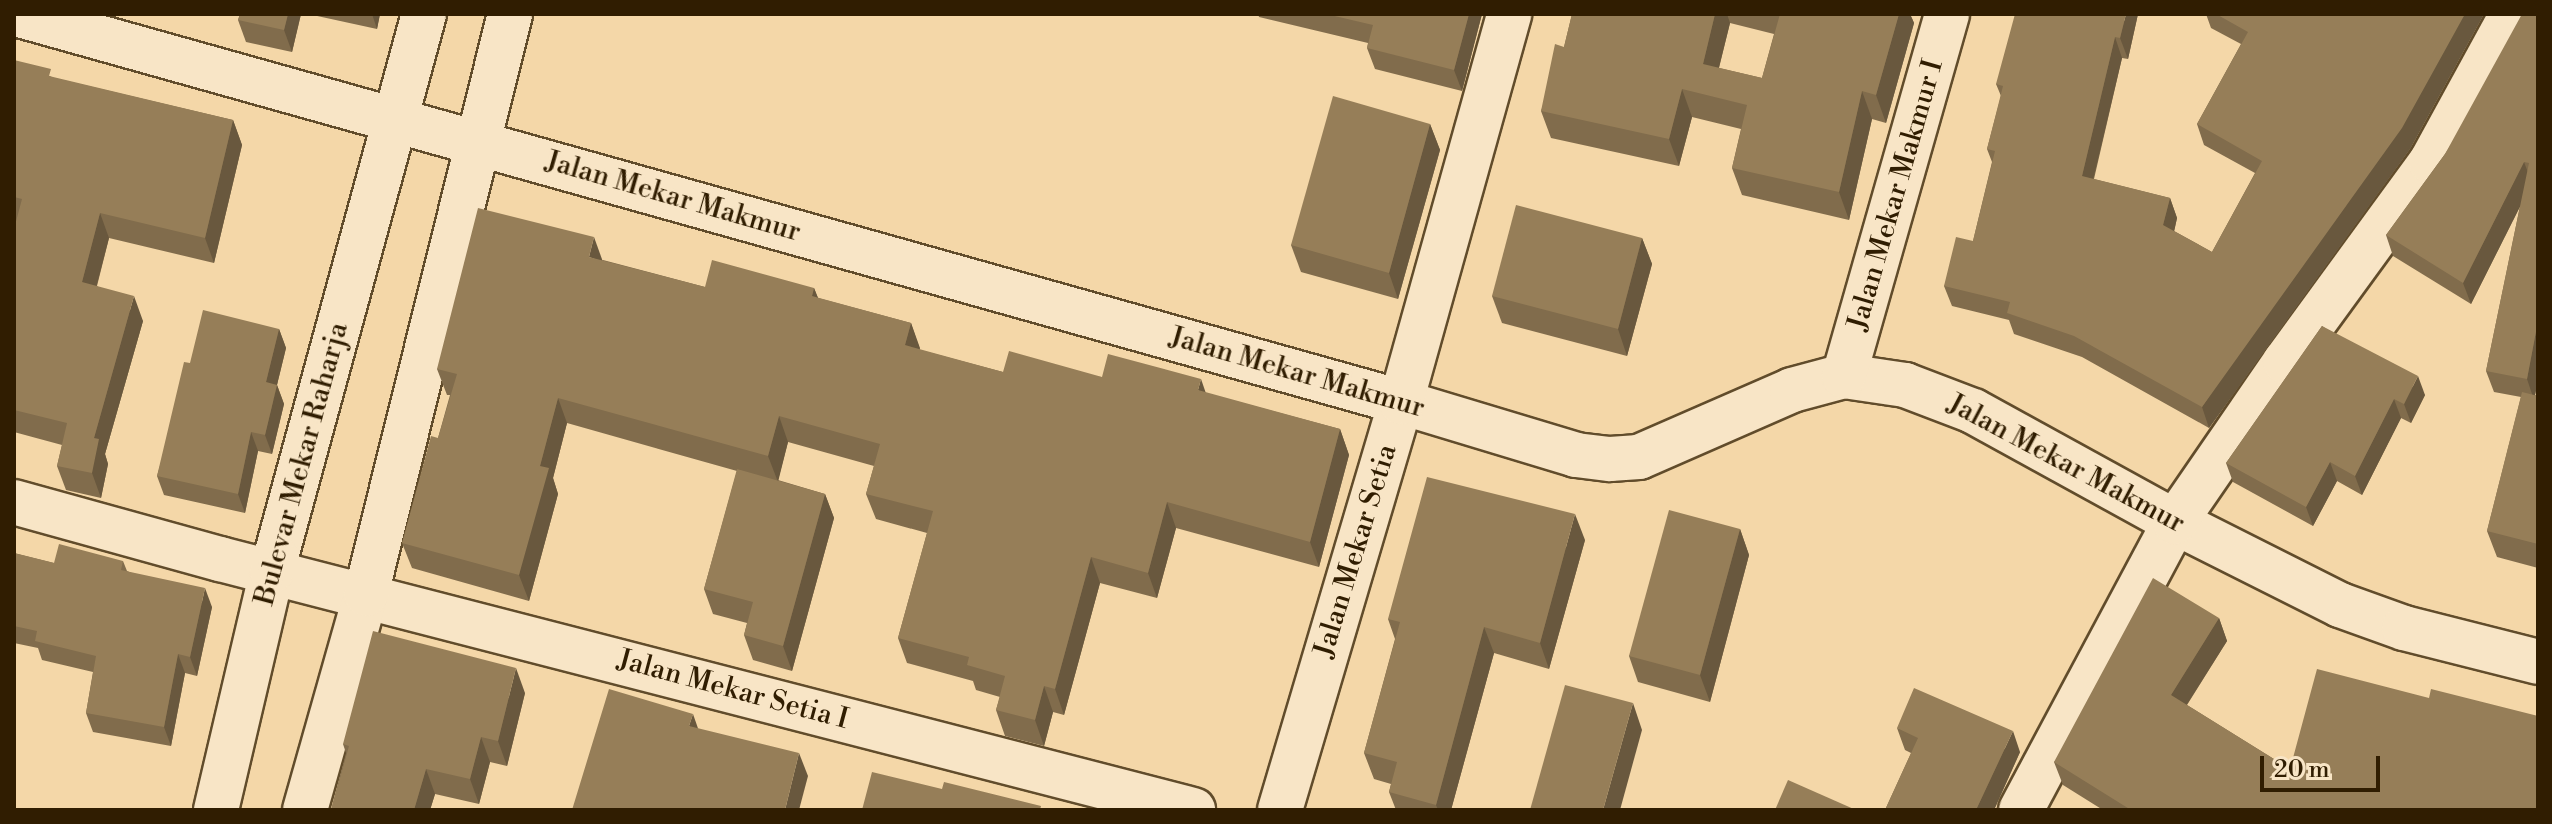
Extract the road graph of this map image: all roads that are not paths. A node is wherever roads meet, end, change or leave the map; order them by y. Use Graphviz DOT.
graph roads {
  1 [pos="16,14"];
  2 [pos="424,14"];
  3 [pos="510,14"];
  4 [pos="1509,14"];
  5 [pos="1947,14"];
  6 [pos="2512,14"];
  7 [pos="396,119"];
  8 [pos="477,142"];
  9 [pos="1844,376"];
  10 [pos="1401,402"];
  11 [pos="14,502"];
  12 [pos="2175,522"];
  13 [pos="272,571"];
  14 [pos="366,594"];
  15 [pos="2538,662"];
  16 [pos="216,810"];
  17 [pos="305,810"];
  18 [pos="1193,810"];
  19 [pos="1280,810"];
  20 [pos="2021,810"];
  1 -- 7 [label="street, Jalan Mekar Makmur"];
  2 -- 7 [label="street, Bulevar Mekar Raharja"];
  3 -- 8 [label="street"];
  4 -- 10 [label="street, Jalan Mekar Setia"];
  5 -- 9 [label="street, Jalan Mekar Makmur I"];
  6 -- 12 [label="street"];
  7 -- 8 [label="street, Jalan Mekar Makmur"];
  7 -- 13 [label="street, Bulevar Mekar Raharja"];
  8 -- 10 [label="street, Jalan Mekar Makmur"];
  8 -- 14 [label="street"];
  9 -- 10 [label="street, Jalan Mekar Makmur"];
  9 -- 12 [label="street, Jalan Mekar Makmur"];
  10 -- 19 [label="street, Jalan Mekar Setia"];
  11 -- 13 [label="street, Jalan Mekar Setia I"];
  12 -- 15 [label="street, Jalan Mekar Makmur"];
  12 -- 20 [label="street"];
  13 -- 14 [label="street, Jalan Mekar Setia I"];
  13 -- 16 [label="street, Bulevar Mekar Raharja"];
  14 -- 17 [label="street"];
  14 -- 18 [label="street, Jalan Mekar Setia I"];
}
